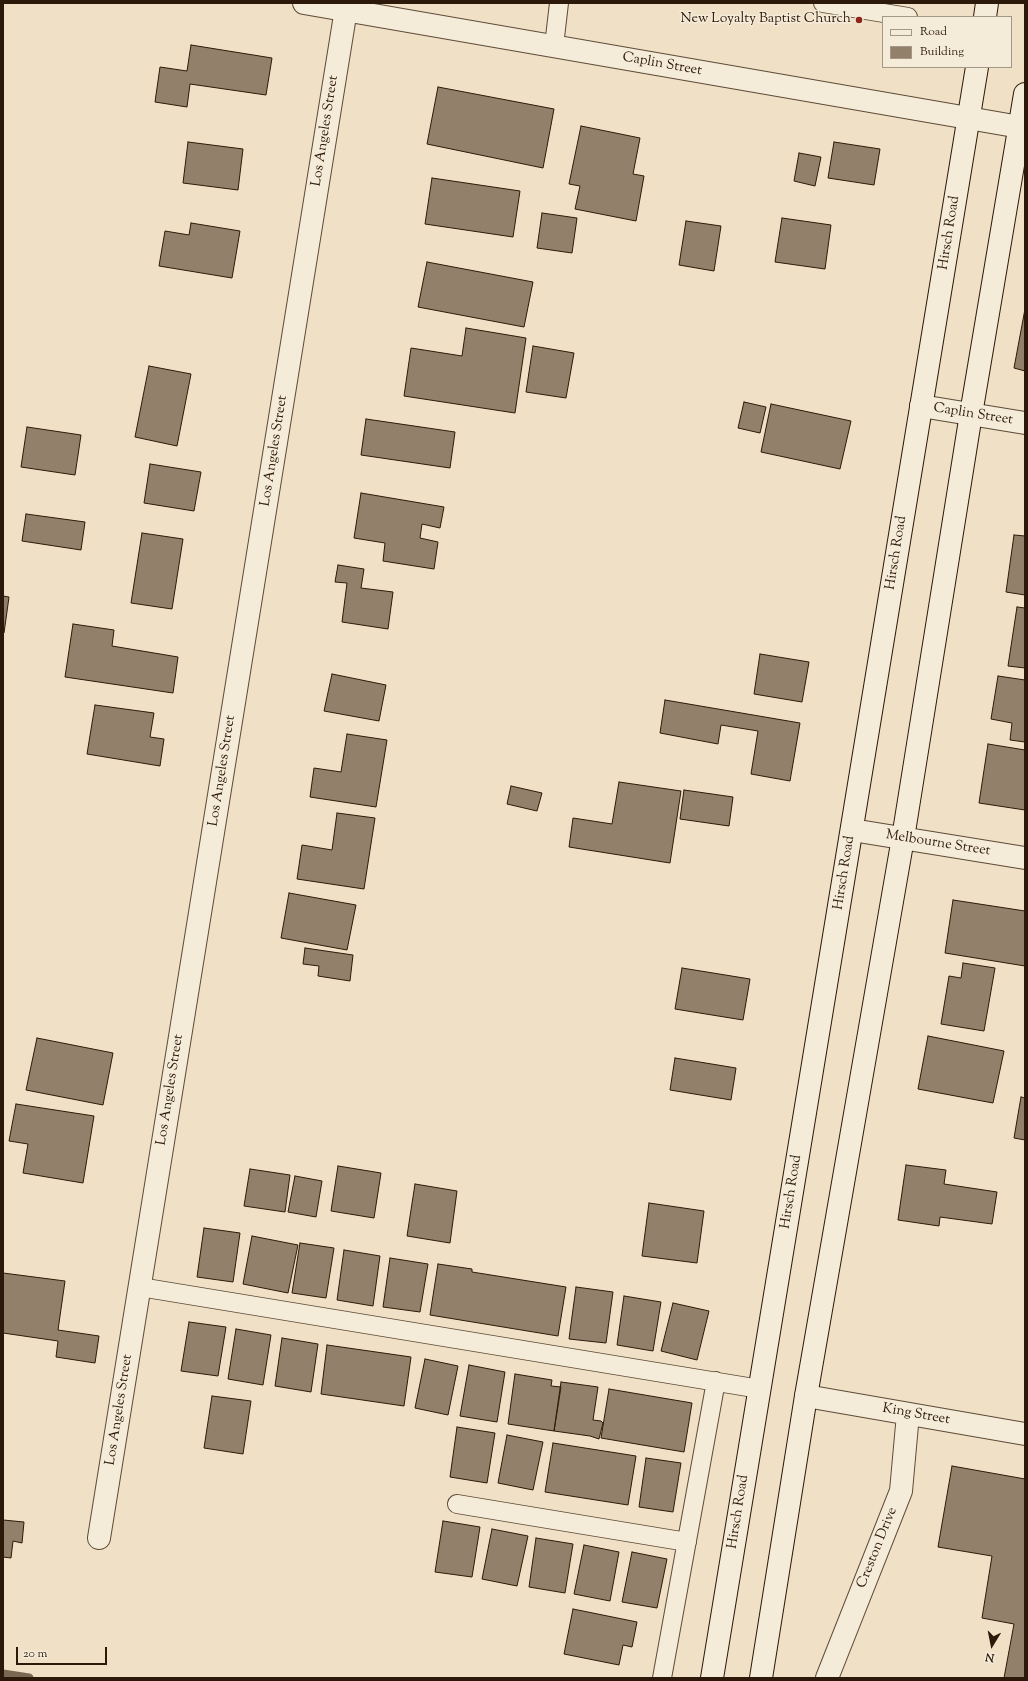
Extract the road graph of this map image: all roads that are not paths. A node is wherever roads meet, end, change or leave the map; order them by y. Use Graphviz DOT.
graph roads {
  1 [pos="304,3"];
  2 [pos="559,3"];
  3 [pos="823,3"];
  4 [pos="987,3"];
  5 [pos="346,6"];
  6 [pos="902,16"];
  7 [pos="985,16"];
  8 [pos="554,46"];
  9 [pos="977,68"];
  10 [pos="1025,94"];
  11 [pos="969,118"];
  12 [pos="1020,127"];
  13 [pos="921,406"];
  14 [pos="971,414"];
  15 [pos="1025,423"];
  16 [pos="852,830"];
  17 [pos="903,838"];
  18 [pos="1025,858"];
  19 [pos="140,1287"];
  20 [pos="716,1381"];
  21 [pos="760,1389"];
  22 [pos="806,1396"];
  23 [pos="908,1414"];
  24 [pos="1025,1434"];
  25 [pos="457,1504"];
  26 [pos="100,1538"];
  27 [pos="686,1542"];
  28 [pos="662,1678"];
  29 [pos="712,1678"];
  30 [pos="761,1678"];
  31 [pos="827,1678"];
  1 -- 5 [label="main road, Caplin Street"];
  2 -- 8 [label="lane"];
  3 -- 6 [label="lane"];
  4 -- 7 [label="main road"];
  5 -- 8 [label="main road, Caplin Street"];
  5 -- 19 [label="main road, Los Angeles Street"];
  8 -- 11 [label="main road, Caplin Street"];
  9 -- 11 [label="main road, Hirsch Road"];
  10 -- 12 [label="main road"];
  11 -- 12 [label="main road, Caplin Street"];
  11 -- 13 [label="main road, Hirsch Road"];
  12 -- 14 [label="main road"];
  13 -- 14 [label="main road, Caplin Street"];
  13 -- 16 [label="main road, Hirsch Road"];
  14 -- 15 [label="main road, Caplin Street"];
  14 -- 17 [label="main road"];
  16 -- 17 [label="main road, Melbourne Street"];
  16 -- 21 [label="main road, Hirsch Road"];
  17 -- 18 [label="main road, Melbourne Street"];
  17 -- 22 [label="main road"];
  19 -- 20 [label="lane"];
  19 -- 26 [label="main road, Los Angeles Street"];
  20 -- 21 [label="lane"];
  20 -- 27 [label="lane"];
  21 -- 29 [label="main road, Hirsch Road"];
  22 -- 23 [label="main road, King Street"];
  22 -- 30 [label="main road"];
  23 -- 24 [label="main road, King Street"];
  23 -- 31 [label="main road, Creston Drive"];
  25 -- 27 [label="lane"];
  27 -- 28 [label="lane"];
}
